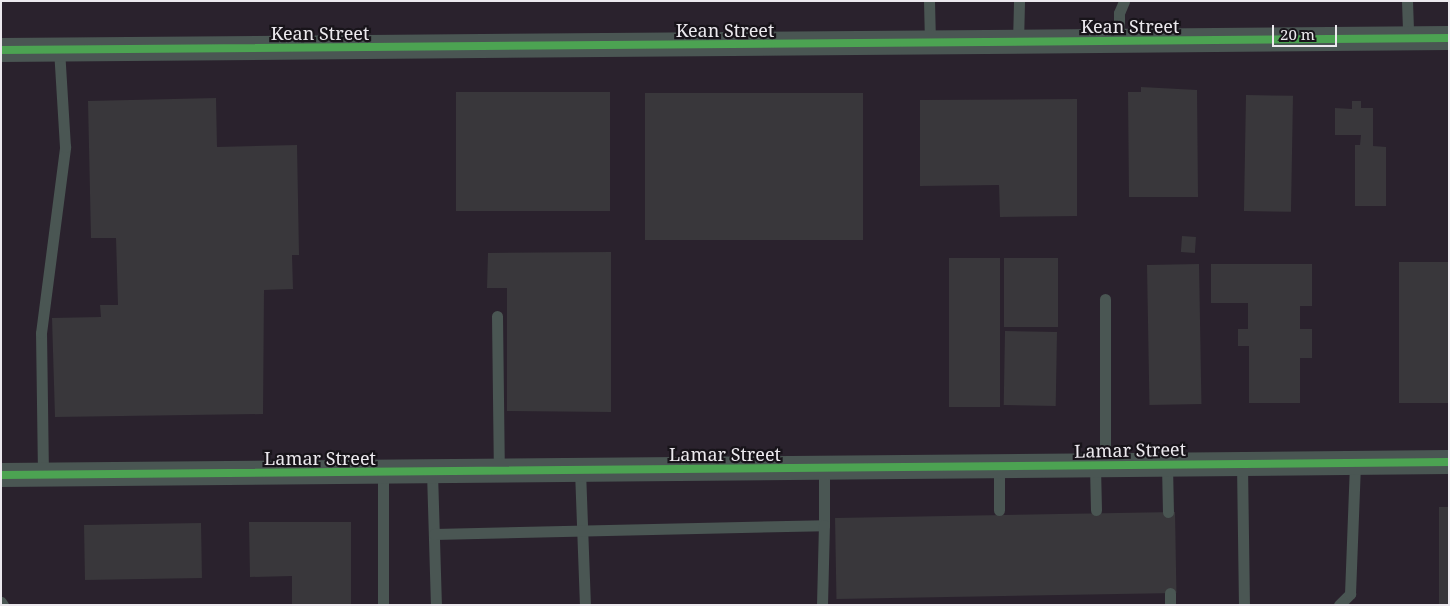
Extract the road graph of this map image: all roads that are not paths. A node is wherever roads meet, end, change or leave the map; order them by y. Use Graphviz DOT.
graph roads {
  1 [pos="929,1"];
  2 [pos="1019,1"];
  3 [pos="1124,1"];
  4 [pos="1407,1"];
  5 [pos="1408,38"];
  6 [pos="1449,38"];
  7 [pos="1119,41"];
  8 [pos="930,43"];
  9 [pos="1018,43"];
  10 [pos="1,50"];
  11 [pos="59,50"];
  12 [pos="1105,298"];
  13 [pos="497,316"];
  14 [pos="1449,462"];
  15 [pos="1355,463"];
  16 [pos="1242,464"];
  17 [pos="1167,465"];
  18 [pos="999,466"];
  19 [pos="1100,466"];
  20 [pos="824,468"];
  21 [pos="580,470"];
  22 [pos="499,471"];
  23 [pos="432,472"];
  24 [pos="383,473"];
  25 [pos="1,475"];
  26 [pos="43,475"];
  27 [pos="999,510"];
  28 [pos="1096,510"];
  29 [pos="1168,512"];
  30 [pos="824,524"];
  31 [pos="583,530"];
  32 [pos="434,534"];
  33 [pos="1170,593"];
  34 [pos="383,605"];
  35 [pos="436,605"];
  36 [pos="585,605"];
  37 [pos="822,605"];
  38 [pos="1170,605"];
  39 [pos="1244,605"];
  40 [pos="1339,605"];
  1 -- 8 [label="lane"];
  2 -- 9 [label="lane"];
  3 -- 7 [label="lane"];
  4 -- 5 [label="lane"];
  5 -- 6 [label="street, Kean Street"];
  5 -- 7 [label="street, Kean Street"];
  7 -- 9 [label="street, Kean Street"];
  8 -- 9 [label="street, Kean Street"];
  8 -- 11 [label="street, Kean Street"];
  10 -- 11 [label="street, Kean Street"];
  11 -- 26 [label="lane"];
  12 -- 19 [label="lane"];
  13 -- 22 [label="lane"];
  14 -- 15 [label="street, Lamar Street"];
  15 -- 16 [label="street, Lamar Street"];
  15 -- 40 [label="lane"];
  16 -- 17 [label="street, Lamar Street"];
  16 -- 39 [label="lane"];
  17 -- 19 [label="street, Lamar Street"];
  17 -- 29 [label="lane"];
  18 -- 19 [label="street, Lamar Street"];
  18 -- 20 [label="street, Lamar Street"];
  18 -- 27 [label="lane"];
  19 -- 28 [label="lane"];
  20 -- 21 [label="street, Lamar Street"];
  20 -- 30 [label="lane"];
  21 -- 22 [label="street, Lamar Street"];
  21 -- 31 [label="lane"];
  22 -- 23 [label="street, Lamar Street"];
  23 -- 24 [label="street, Lamar Street"];
  23 -- 32 [label="lane"];
  24 -- 26 [label="street, Lamar Street"];
  24 -- 34 [label="lane"];
  25 -- 26 [label="street, Lamar Street"];
  30 -- 31 [label="lane"];
  30 -- 37 [label="lane"];
  31 -- 32 [label="lane"];
  31 -- 36 [label="lane"];
  32 -- 35 [label="lane"];
  33 -- 38 [label="lane"];
}
